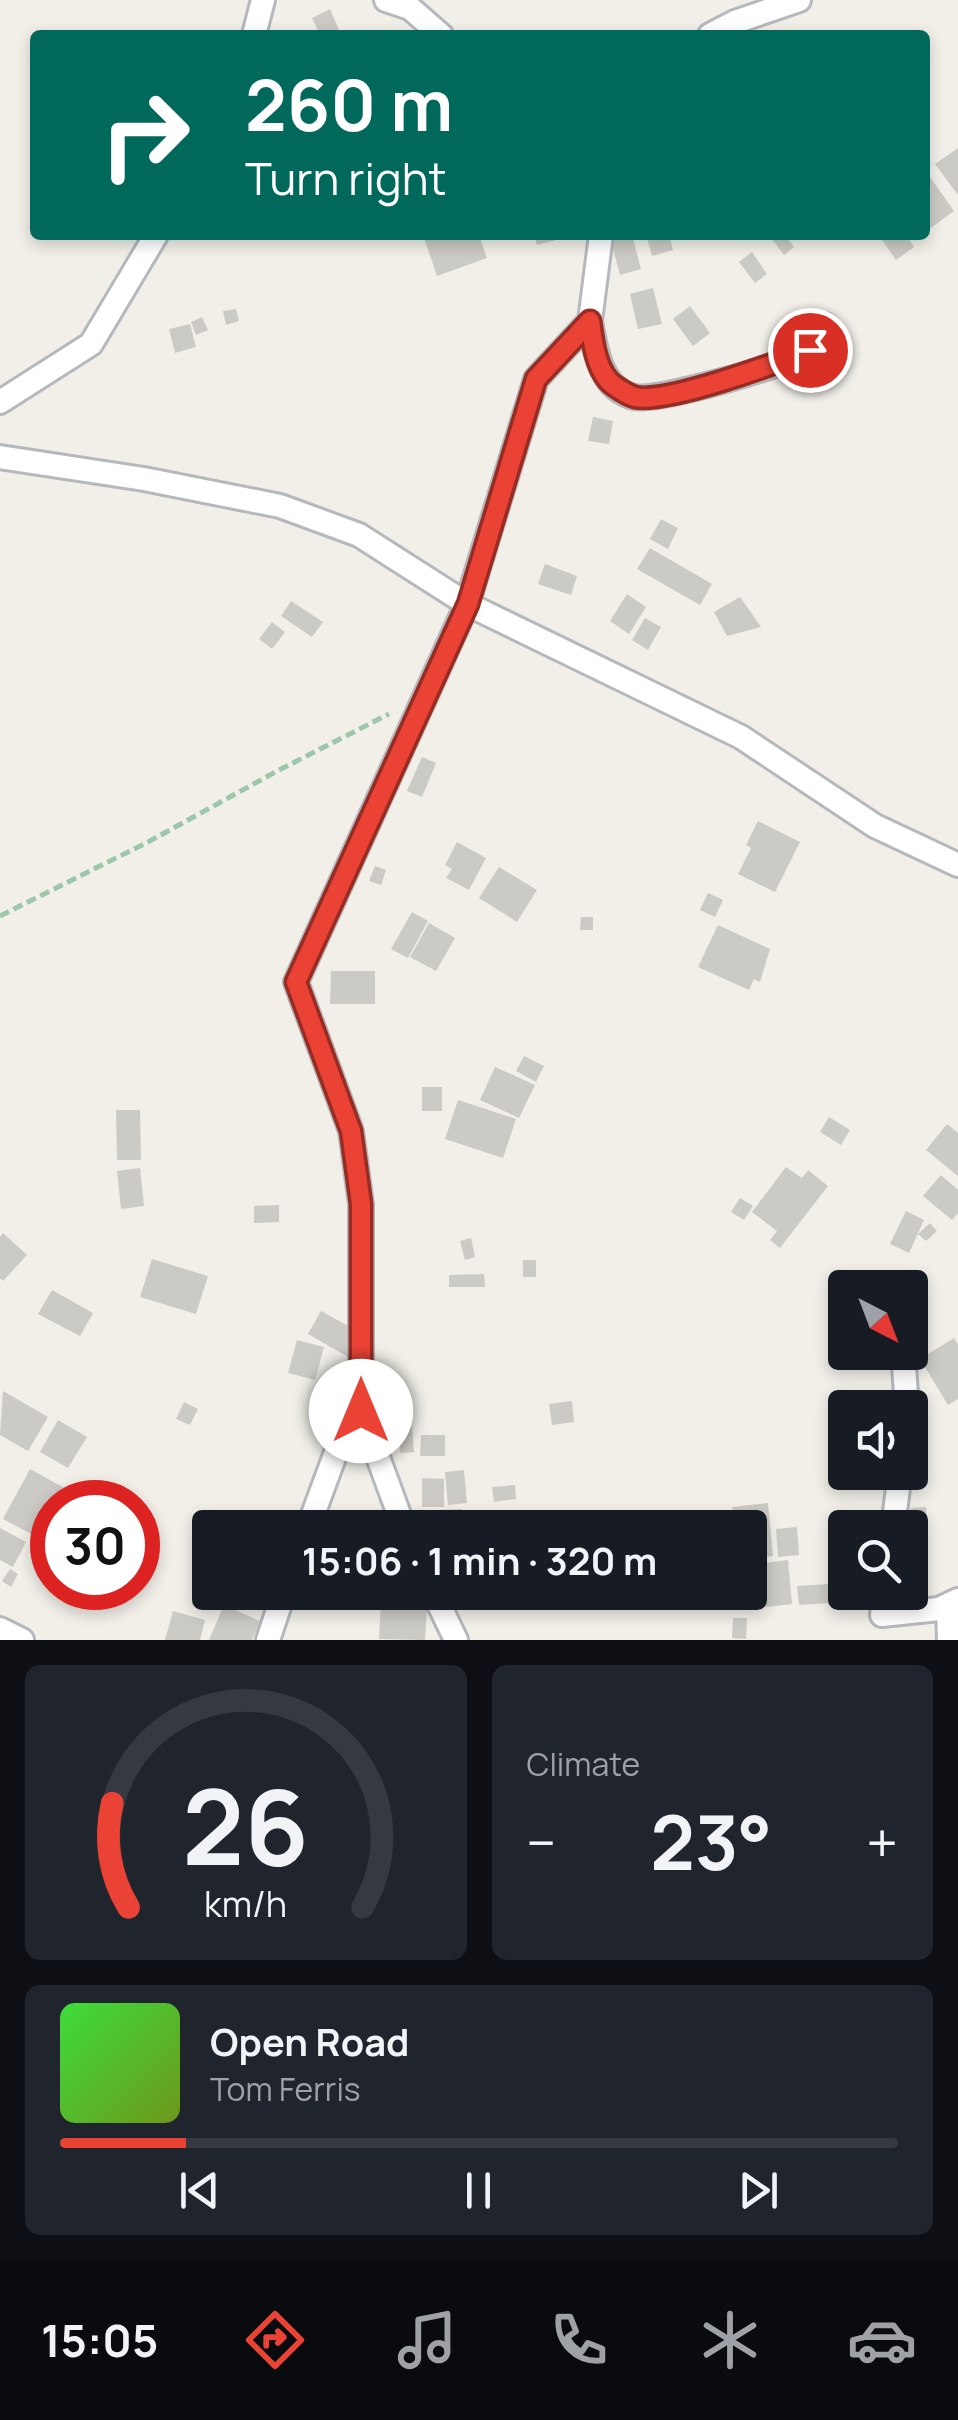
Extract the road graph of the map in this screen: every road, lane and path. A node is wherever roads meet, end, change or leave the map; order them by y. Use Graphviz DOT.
graph roads {
  1 [pos="263,0"];
  2 [pos="386,0"];
  3 [pos="799,0"];
  4 [pos="255,30"];
  5 [pos="436,30"];
  6 [pos="720,30"];
  7 [pos="153,240"];
  8 [pos="599,240"];
  9 [pos="590,321"];
  10 [pos="825,325"];
  11 [pos="0,402"];
  12 [pos="0,457"];
  13 [pos="468,604"];
  14 [pos="422,697"];
  15 [pos="958,866"];
  16 [pos="0,916"];
  17 [pos="361,1411"];
  18 [pos="315,1510"];
  19 [pos="397,1510"];
  20 [pos="953,1604"];
  21 [pos="928,1608"];
  22 [pos="278,1610"];
  23 [pos="442,1610"];
  24 [pos="883,1610"];
  25 [pos="914,1610"];
  26 [pos="0,1629"];
  27 [pos="22,1640"];
  28 [pos="268,1640"];
  29 [pos="456,1640"];
  30 [pos="949,1640"];
  1 -- 4 [label="street"];
  2 -- 5 [label="street"];
  3 -- 6 [label="street"];
  7 -- 11 [label="street"];
  8 -- 9 [label="street"];
  9 -- 10 [label="street"];
  9 -- 13 [label="street"];
  12 -- 13 [label="street"];
  13 -- 14 [label="street"];
  13 -- 15 [label="street"];
  14 -- 16 [label="path"];
  14 -- 17 [label="street"];
  17 -- 18 [label="street"];
  17 -- 19 [label="street"];
  20 -- 21 [label="street"];
  20 -- 30 [label="street"];
  22 -- 28 [label="street"];
  23 -- 29 [label="street"];
  24 -- 25 [label="street"];
  26 -- 27 [label="street"];
}
